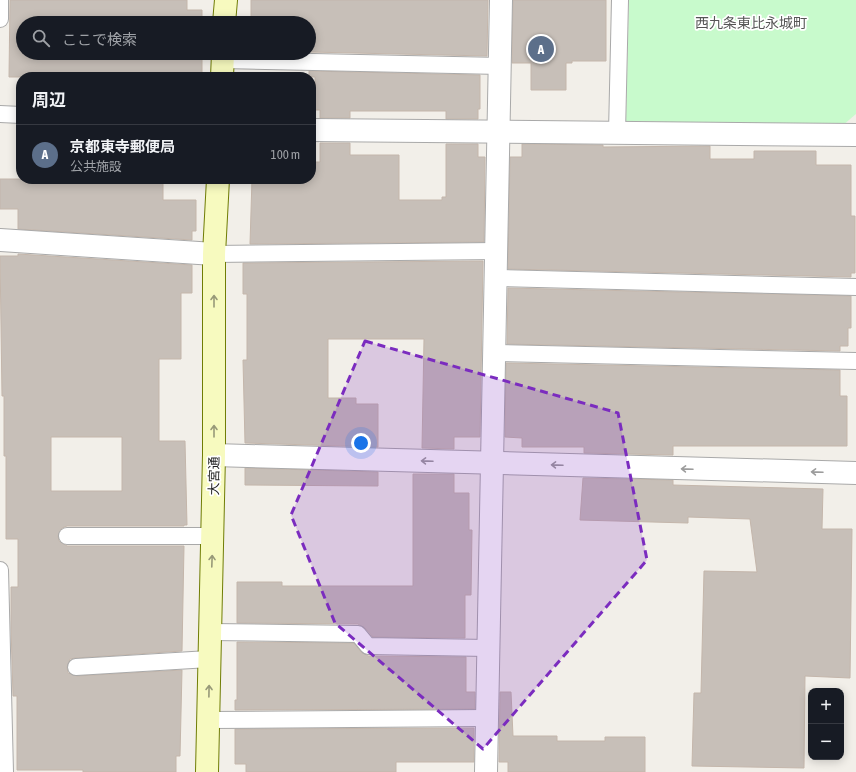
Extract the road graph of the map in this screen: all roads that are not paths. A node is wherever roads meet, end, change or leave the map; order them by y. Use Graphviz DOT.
graph roads {
  1 [pos="0,0"];
  2 [pos="226,0"];
  3 [pos="502,0"];
  4 [pos="620,0"];
  5 [pos="225,16"];
  6 [pos="0,19"];
  7 [pos="223,63"];
  8 [pos="501,66"];
  9 [pos="0,114"];
  10 [pos="16,115"];
  11 [pos="316,130"];
  12 [pos="500,132"];
  13 [pos="618,133"];
  14 [pos="856,136"];
  15 [pos="218,184"];
  16 [pos="0,240"];
  17 [pos="497,251"];
  18 [pos="214,254"];
  19 [pos="496,278"];
  20 [pos="856,287"];
  21 [pos="494,353"];
  22 [pos="856,361"];
  23 [pos="214,455"];
  24 [pos="491,463"];
  25 [pos="856,473"];
  26 [pos="67,536"];
  27 [pos="212,536"];
  28 [pos="0,570"];
  29 [pos="0,579"];
  30 [pos="210,632"];
  31 [pos="488,648"];
  32 [pos="209,659"];
  33 [pos="76,667"];
  34 [pos="486,718"];
  35 [pos="208,720"];
  36 [pos="5,772"];
  37 [pos="206,772"];
  38 [pos="486,772"];
  1 -- 6 [label="lane"];
  2 -- 5 [label="street"];
  3 -- 8 [label="street"];
  4 -- 13 [label="lane"];
  7 -- 8 [label="lane"];
  8 -- 12 [label="street"];
  9 -- 10 [label="lane"];
  11 -- 12 [label="street"];
  12 -- 13 [label="street"];
  12 -- 17 [label="street"];
  13 -- 14 [label="street"];
  15 -- 18 [label="street, 大宮通"];
  16 -- 18 [label="street"];
  17 -- 18 [label="lane"];
  17 -- 19 [label="street"];
  23 -- 18 [label="street, 大宮通, one-way"];
  19 -- 20 [label="lane"];
  19 -- 21 [label="street"];
  21 -- 22 [label="lane"];
  21 -- 24 [label="street"];
  24 -- 23 [label="street, one-way"];
  23 -- 27 [label="street, 大宮通"];
  25 -- 24 [label="street, one-way"];
  24 -- 31 [label="street"];
  26 -- 27 [label="lane"];
  30 -- 27 [label="street, 大宮通, one-way"];
  28 -- 29 [label="lane"];
  29 -- 36 [label="lane"];
  30 -- 31 [label="lane"];
  30 -- 32 [label="street, 大宮通"];
  31 -- 34 [label="street"];
  32 -- 33 [label="lane"];
  35 -- 32 [label="street, 大宮通, one-way"];
  34 -- 35 [label="lane"];
  34 -- 38 [label="street"];
  35 -- 37 [label="street, 大宮通"];
}
